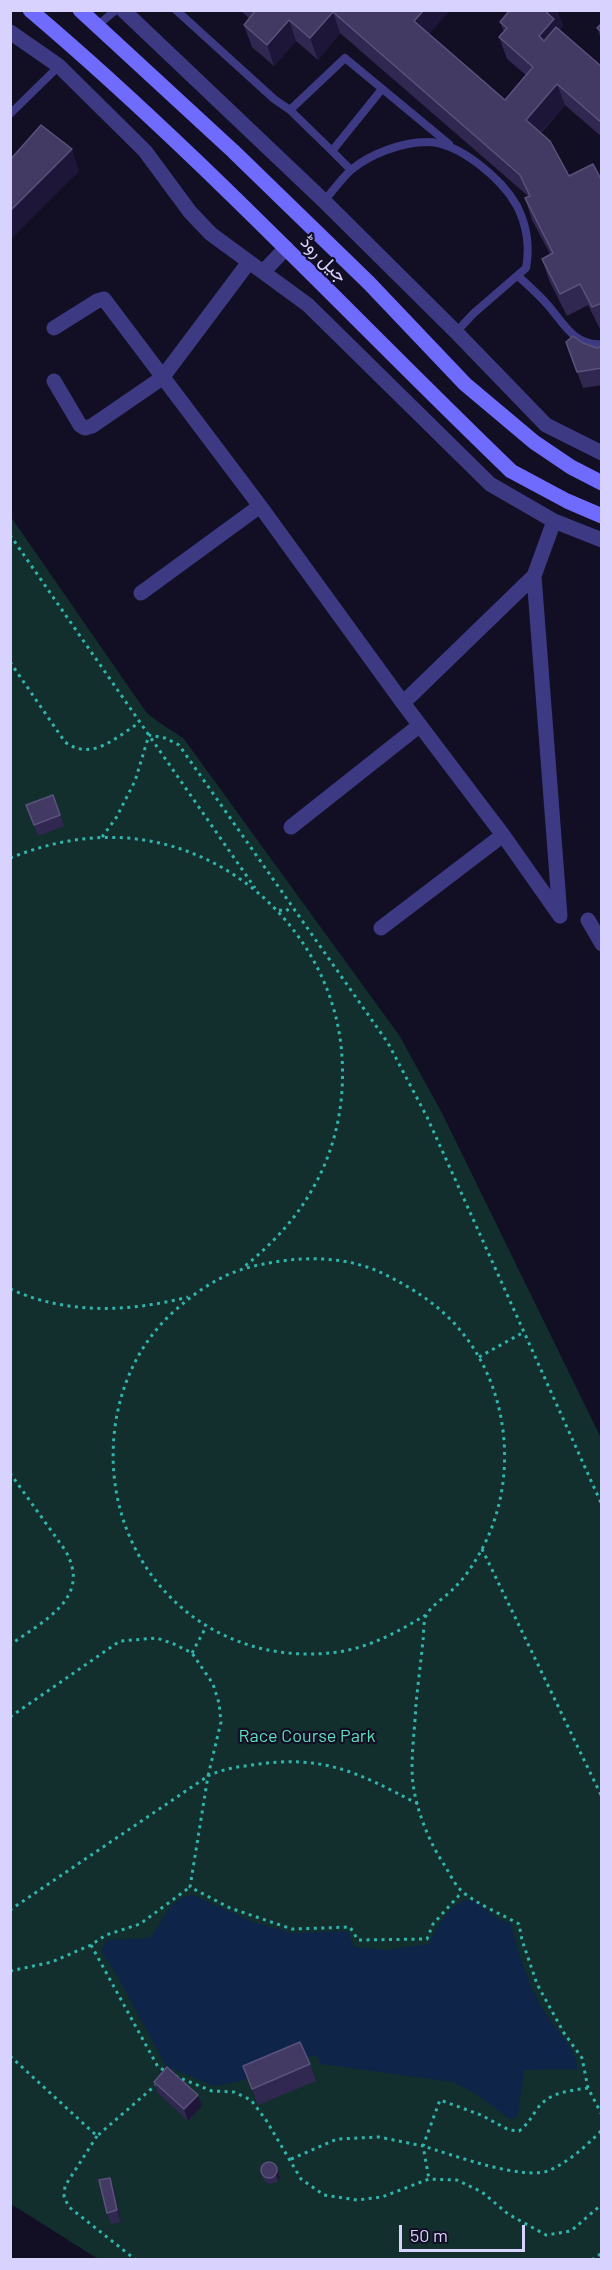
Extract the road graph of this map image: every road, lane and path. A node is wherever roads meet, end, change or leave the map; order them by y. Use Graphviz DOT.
graph roads {
  1 [pos="30,10"];
  2 [pos="80,10"];
  3 [pos="116,10"];
  4 [pos="123,10"];
  5 [pos="176,10"];
  6 [pos="98,25"];
  7 [pos="10,32"];
  8 [pos="58,66"];
  9 [pos="381,89"];
  10 [pos="290,110"];
  11 [pos="10,114"];
  12 [pos="452,147"];
  13 [pos="332,152"];
  14 [pos="351,170"];
  15 [pos="324,201"];
  16 [pos="286,248"];
  17 [pos="249,262"];
  18 [pos="263,272"];
  19 [pos="518,276"];
  20 [pos="54,328"];
  21 [pos="456,332"];
  22 [pos="602,344"];
  23 [pos="162,378"];
  24 [pos="54,381"];
  25 [pos="602,453"];
  26 [pos="602,483"];
  27 [pos="260,506"];
  28 [pos="602,516"];
  29 [pos="554,521"];
  30 [pos="10,535"];
  31 [pos="602,540"];
  32 [pos="534,576"];
  33 [pos="141,592"];
  34 [pos="10,663"];
  35 [pos="403,703"];
  36 [pos="140,723"];
  37 [pos="420,725"];
  38 [pos="149,735"];
  39 [pos="291,827"];
  40 [pos="503,835"];
  41 [pos="102,837"];
  42 [pos="10,858"];
  43 [pos="257,892"];
  44 [pos="292,906"];
  45 [pos="277,910"];
  46 [pos="588,920"];
  47 [pos="381,928"];
  48 [pos="602,944"];
  49 [pos="243,1268"];
  50 [pos="10,1290"];
  51 [pos="190,1296"];
  52 [pos="524,1332"];
  53 [pos="479,1357"];
  54 [pos="10,1473"];
  55 [pos="602,1505"];
  56 [pos="482,1549"];
  57 [pos="426,1615"];
  58 [pos="206,1627"];
  59 [pos="10,1645"];
  60 [pos="192,1653"];
  61 [pos="10,1717"];
  62 [pos="208,1776"];
  63 [pos="602,1797"];
  64 [pos="418,1804"];
  65 [pos="190,1887"];
  66 [pos="462,1892"];
  67 [pos="10,1910"];
  68 [pos="91,1945"];
  69 [pos="10,1971"];
  70 [pos="10,2056"];
  71 [pos="160,2081"];
  72 [pos="588,2088"];
  73 [pos="602,2115"];
  74 [pos="602,2130"];
  75 [pos="97,2136"];
  76 [pos="423,2146"];
  77 [pos="291,2159"];
  78 [pos="429,2179"];
  79 [pos="602,2204"];
  80 [pos="602,2253"];
  81 [pos="136,2259"];
  82 [pos="592,2259"];
  1 -- 16 [label="main road, جیل روڈ"];
  2 -- 6 [label="main road, جیل روڈ"];
  3 -- 6 [label="lane"];
  4 -- 15 [label="street"];
  5 -- 10 [label="lane"];
  6 -- 26 [label="main road, جیل روڈ"];
  7 -- 8 [label="street"];
  8 -- 11 [label="lane"];
  8 -- 17 [label="street"];
  9 -- 10 [label="lane"];
  9 -- 12 [label="lane"];
  9 -- 13 [label="lane"];
  10 -- 13 [label="lane"];
  12 -- 14 [label="lane"];
  12 -- 19 [label="lane"];
  13 -- 14 [label="lane"];
  14 -- 15 [label="lane"];
  15 -- 21 [label="street"];
  16 -- 18 [label="street"];
  16 -- 28 [label="main road, جیل روڈ"];
  17 -- 18 [label="street"];
  17 -- 23 [label="street"];
  18 -- 29 [label="street"];
  19 -- 21 [label="lane"];
  19 -- 22 [label="lane"];
  20 -- 23 [label="street"];
  21 -- 25 [label="street"];
  23 -- 24 [label="street"];
  23 -- 27 [label="street"];
  27 -- 33 [label="street"];
  27 -- 35 [label="street"];
  29 -- 31 [label="street"];
  29 -- 32 [label="street"];
  30 -- 36 [label="path"];
  32 -- 35 [label="street"];
  32 -- 40 [label="street"];
  34 -- 36 [label="path"];
  35 -- 37 [label="street"];
  36 -- 38 [label="path"];
  37 -- 39 [label="street"];
  37 -- 40 [label="street"];
  38 -- 41 [label="path"];
  38 -- 43 [label="path"];
  38 -- 44 [label="path"];
  40 -- 47 [label="street"];
  41 -- 42 [label="path"];
  41 -- 43 [label="path"];
  43 -- 45 [label="path"];
  44 -- 45 [label="path"];
  44 -- 52 [label="path"];
  45 -- 49 [label="path"];
  46 -- 48 [label="street"];
  49 -- 51 [label="path"];
  49 -- 53 [label="path"];
  50 -- 51 [label="path"];
  51 -- 58 [label="path"];
  52 -- 53 [label="path"];
  52 -- 55 [label="path"];
  53 -- 56 [label="path"];
  54 -- 59 [label="path"];
  56 -- 57 [label="path"];
  56 -- 63 [label="path"];
  57 -- 58 [label="path"];
  57 -- 64 [label="path"];
  58 -- 60 [label="path"];
  60 -- 61 [label="path"];
  60 -- 62 [label="path"];
  62 -- 64 [label="path"];
  62 -- 65 [label="path"];
  62 -- 67 [label="path"];
  64 -- 66 [label="path"];
  65 -- 66 [label="path"];
  65 -- 68 [label="path"];
  66 -- 72 [label="path"];
  68 -- 69 [label="path"];
  68 -- 77 [label="path"];
  70 -- 75 [label="path"];
  71 -- 75 [label="path"];
  72 -- 73 [label="path"];
  72 -- 76 [label="path"];
  74 -- 76 [label="path"];
  75 -- 81 [label="path"];
  76 -- 77 [label="path"];
  76 -- 78 [label="path"];
  77 -- 78 [label="path"];
  78 -- 79 [label="path"];
  80 -- 82 [label="path"];
}
